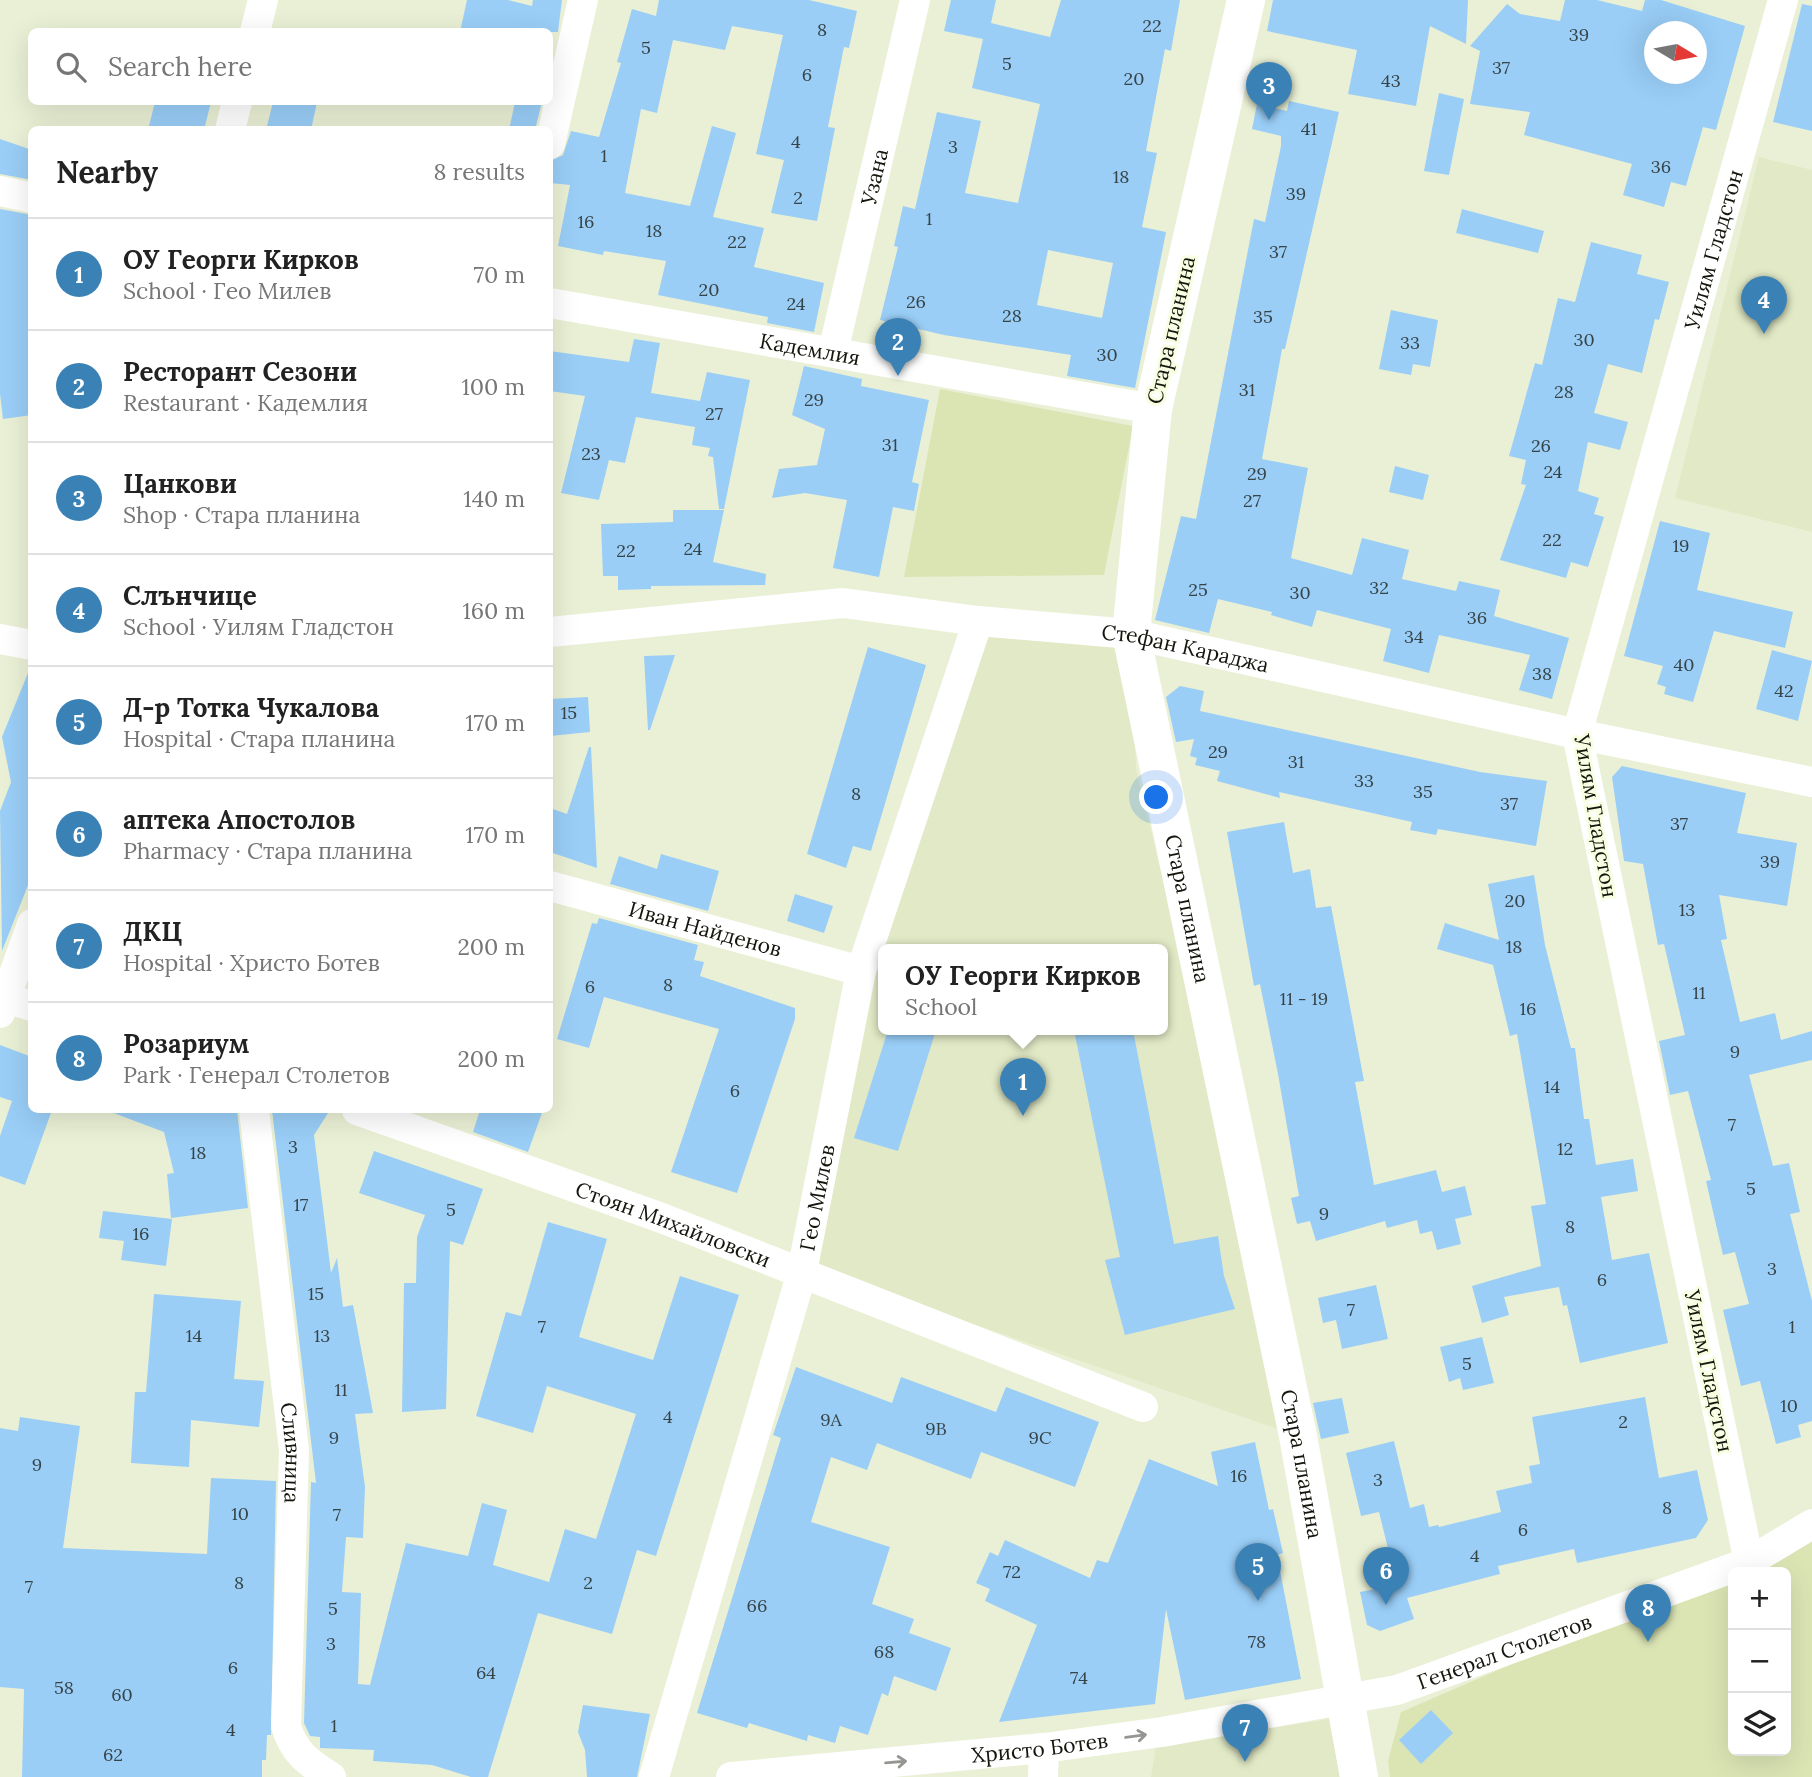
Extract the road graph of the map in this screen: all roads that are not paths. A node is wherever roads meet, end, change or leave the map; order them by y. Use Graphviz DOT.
graph roads {
  1 [pos="263,0"];
  2 [pos="583,0"];
  3 [pos="915,0"];
  4 [pos="1246,0"];
  5 [pos="1783,0"];
  6 [pos="256,28"];
  7 [pos="236,105"];
  8 [pos="231,126"];
  9 [pos="553,131"];
  10 [pos="0,191"];
  11 [pos="28,197"];
  12 [pos="553,304"];
  13 [pos="833,352"];
  14 [pos="1153,409"];
  15 [pos="978,621"];
  16 [pos="553,632"];
  17 [pos="1131,634"];
  18 [pos="0,639"];
  19 [pos="28,644"];
  20 [pos="1577,734"];
  21 [pos="1812,782"];
  22 [pos="553,887"];
  23 [pos="28,940"];
  24 [pos="861,971"];
  25 [pos="12,1005"];
  26 [pos="254,1113"];
  27 [pos="364,1113"];
  28 [pos="802,1272"];
  29 [pos="1143,1407"];
  30 [pos="1812,1524"];
  31 [pos="1749,1562"];
  32 [pos="1345,1700"];
  33 [pos="1044,1763"];
  34 [pos="331,1777"];
  35 [pos="654,1777"];
  36 [pos="731,1777"];
  37 [pos="1359,1777"];
  1 -- 6 [label="street"];
  2 -- 9 [label="street"];
  3 -- 13 [label="street, Узана"];
  4 -- 14 [label="street, Стара планина"];
  5 -- 20 [label="street, Уилям Гладстон"];
  7 -- 8 [label="street"];
  10 -- 11 [label="street"];
  12 -- 13 [label="street, Кадемлия"];
  13 -- 14 [label="street, Кадемлия"];
  14 -- 17 [label="street, Стара планина"];
  15 -- 16 [label="street, Стефан Караджа"];
  15 -- 17 [label="street, Стефан Караджа"];
  15 -- 24 [label="street, Гео Милев"];
  17 -- 20 [label="street, Стефан Караджа"];
  17 -- 32 [label="street, Стара планина"];
  18 -- 19 [label="street"];
  20 -- 21 [label="street, Стефан Караджа"];
  20 -- 31 [label="street, Уилям Гладстон"];
  22 -- 24 [label="street, Иван Найденов"];
  23 -- 25 [label="street"];
  24 -- 28 [label="street, Гео Милев"];
  26 -- 34 [label="street, Сливница"];
  27 -- 28 [label="street, Стоян Михайловски"];
  28 -- 29 [label="street, Стоян Михайловски"];
  28 -- 35 [label="street, Гео Милев"];
  30 -- 31 [label="street, Генерал Столетов"];
  31 -- 32 [label="street, Генерал Столетов"];
  33 -- 32 [label="street, Христо Ботев, one-way"];
  32 -- 37 [label="street, Стара планина"];
  36 -- 33 [label="street, Христо Ботев, one-way"];
}
